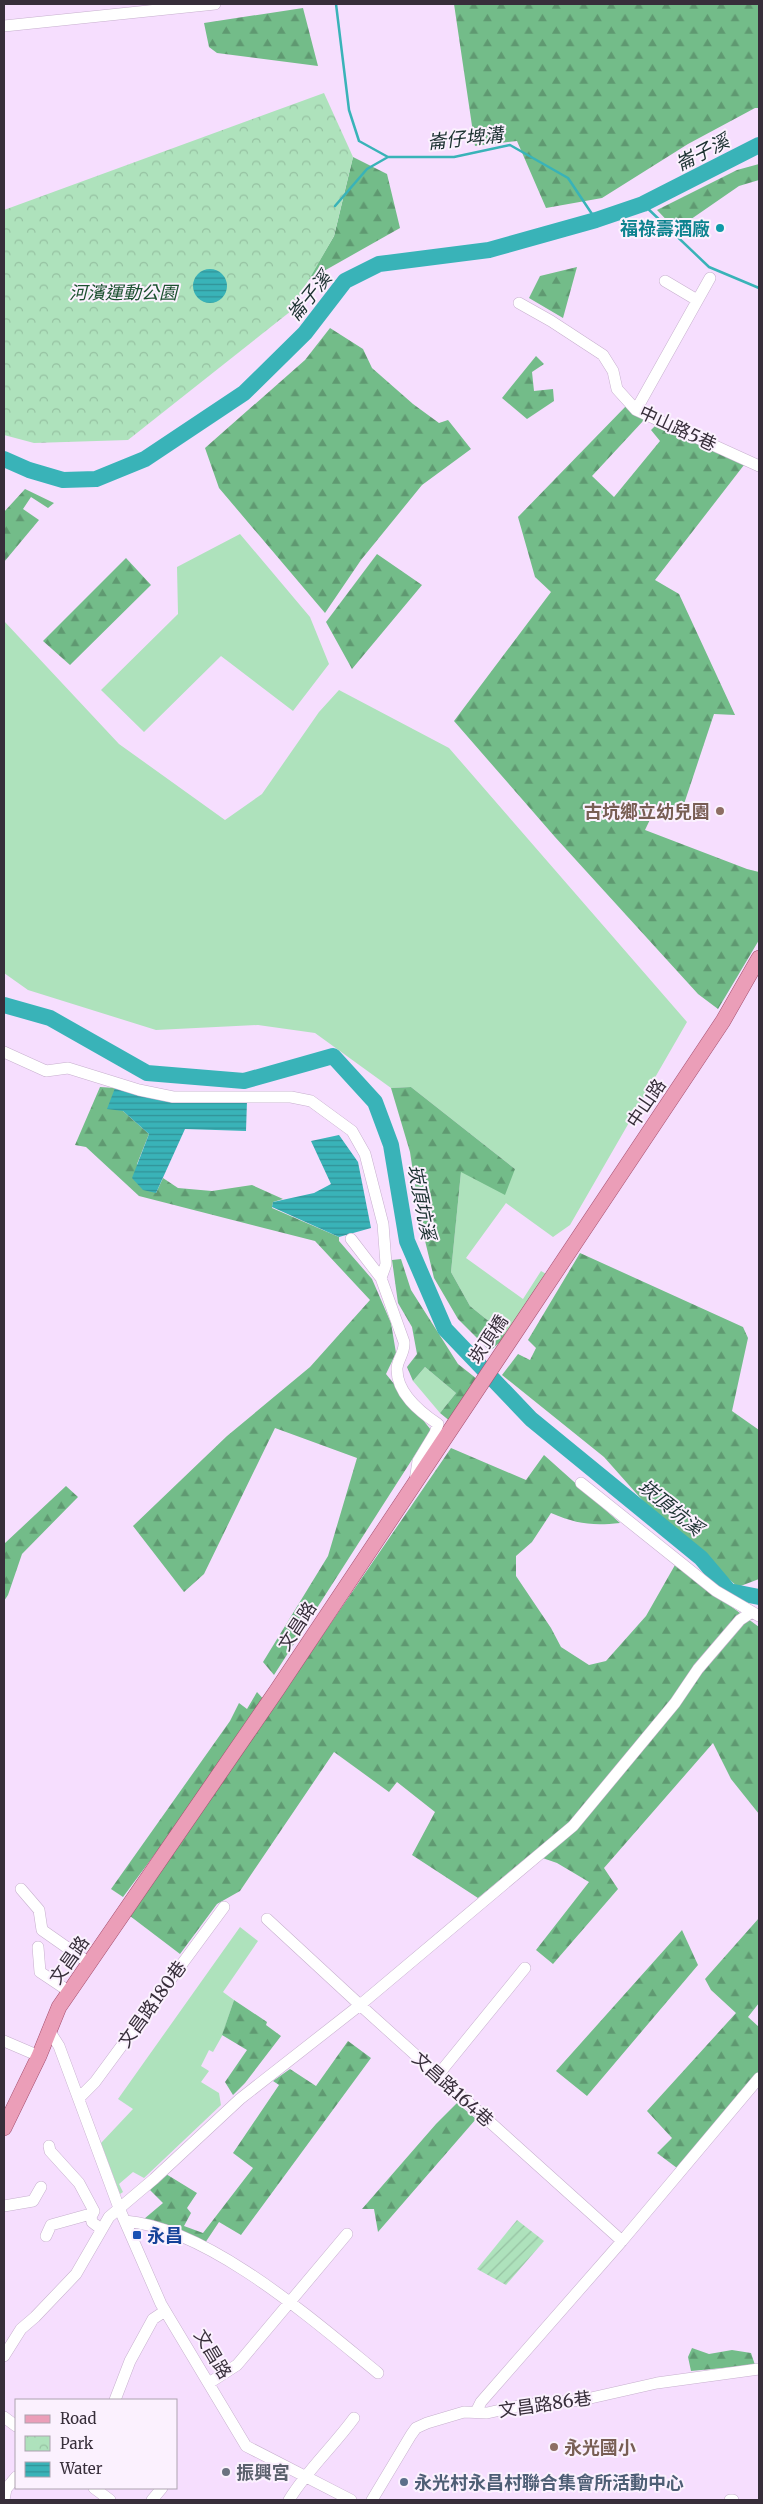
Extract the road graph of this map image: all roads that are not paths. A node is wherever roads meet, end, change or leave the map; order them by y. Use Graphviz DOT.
graph roads {
  1 [pos="215,4"];
  2 [pos="4,26"];
  3 [pos="710,278"];
  4 [pos="665,281"];
  5 [pos="697,300"];
  6 [pos="519,303"];
  7 [pos="636,410"];
  8 [pos="759,466"];
  9 [pos="759,958"];
  10 [pos="4,1052"];
  11 [pos="351,1239"];
  12 [pos="559,1267"];
  13 [pos="381,1278"];
  14 [pos="447,1432"];
  15 [pos="415,1481"];
  16 [pos="581,1483"];
  17 [pos="756,1614"];
  18 [pos="21,1889"];
  19 [pos="224,1907"];
  20 [pos="267,1919"];
  21 [pos="38,1948"];
  22 [pos="89,1963"];
  23 [pos="525,1968"];
  24 [pos="70,1992"];
  25 [pos="360,2005"];
  26 [pos="50,2032"];
  27 [pos="4,2041"];
  28 [pos="39,2056"];
  29 [pos="438,2075"];
  30 [pos="759,2078"];
  31 [pos="78,2098"];
  32 [pos="4,2128"];
  33 [pos="49,2146"];
  34 [pos="41,2187"];
  35 [pos="4,2206"];
  36 [pos="119,2208"];
  37 [pos="91,2216"];
  38 [pos="125,2221"];
  39 [pos="101,2229"];
  40 [pos="346,2234"];
  41 [pos="46,2236"];
  42 [pos="622,2241"];
  43 [pos="290,2302"];
  44 [pos="165,2311"];
  45 [pos="4,2356"];
  46 [pos="759,2369"];
  47 [pos="378,2373"];
  48 [pos="209,2383"];
  49 [pos="115,2399"];
  50 [pos="476,2412"];
  51 [pos="4,2417"];
  52 [pos="354,2418"];
  53 [pos="15,2425"];
  54 [pos="304,2476"];
  55 [pos="15,2478"];
  56 [pos="95,2489"];
  57 [pos="161,2489"];
  58 [pos="4,2500"];
  59 [pos="110,2500"];
  60 [pos="152,2500"];
  61 [pos="288,2500"];
  62 [pos="351,2500"];
  63 [pos="372,2500"];
  1 -- 2 [label="street"];
  3 -- 5 [label="street"];
  4 -- 5 [label="street"];
  5 -- 7 [label="street"];
  6 -- 7 [label="street, 中山路5巷"];
  7 -- 8 [label="street, 中山路5巷"];
  9 -- 12 [label="main road, 中山路"];
  10 -- 13 [label="street"];
  11 -- 13 [label="street"];
  12 -- 14 [label="main road, 崁頂橋"];
  13 -- 15 [label="street"];
  14 -- 15 [label="main road, 文昌路"];
  15 -- 22 [label="main road, 文昌路"];
  16 -- 17 [label="street"];
  17 -- 25 [label="street"];
  18 -- 22 [label="street"];
  19 -- 31 [label="street, 文昌路180巷"];
  20 -- 25 [label="street, 文昌路164巷"];
  21 -- 24 [label="street"];
  22 -- 24 [label="main road, 文昌路"];
  23 -- 29 [label="street"];
  24 -- 26 [label="main road, 文昌路"];
  25 -- 29 [label="street, 文昌路164巷"];
  25 -- 36 [label="street"];
  26 -- 28 [label="main road"];
  26 -- 31 [label="street, 文昌路"];
  27 -- 28 [label="street"];
  28 -- 32 [label="main road"];
  29 -- 42 [label="street, 文昌路164巷"];
  30 -- 42 [label="street"];
  31 -- 36 [label="street, 文昌路"];
  33 -- 37 [label="street"];
  34 -- 35 [label="street"];
  36 -- 38 [label="street, 文昌路"];
  36 -- 39 [label="street"];
  37 -- 39 [label="street"];
  37 -- 41 [label="street"];
  38 -- 43 [label="street"];
  38 -- 44 [label="street, 文昌路"];
  39 -- 45 [label="street"];
  40 -- 43 [label="street"];
  42 -- 50 [label="street"];
  43 -- 47 [label="street"];
  43 -- 48 [label="street"];
  44 -- 48 [label="street, 文昌路"];
  44 -- 49 [label="street"];
  46 -- 50 [label="street, 文昌路86巷"];
  48 -- 54 [label="street, 文昌路"];
  50 -- 63 [label="street, 文昌路86巷"];
  51 -- 53 [label="street"];
  52 -- 54 [label="street"];
  54 -- 61 [label="street"];
  54 -- 62 [label="street, 文昌路"];
  55 -- 58 [label="street"];
  56 -- 59 [label="street"];
  57 -- 60 [label="street"];
}
